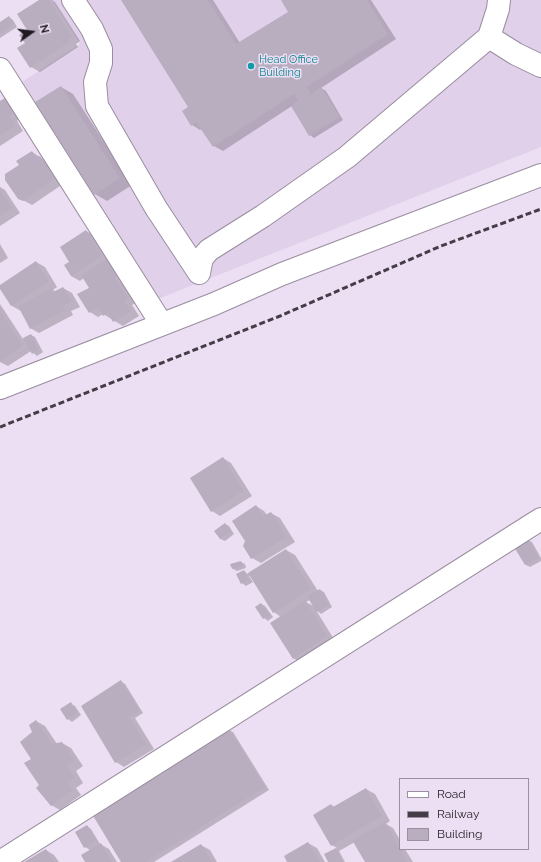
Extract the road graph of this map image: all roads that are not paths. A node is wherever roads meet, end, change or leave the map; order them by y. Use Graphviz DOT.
graph roads {
  1 [pos="73,0"];
  2 [pos="499,0"];
  3 [pos="489,36"];
  4 [pos="541,66"];
  5 [pos="0,69"];
  6 [pos="541,175"];
  7 [pos="199,274"];
  8 [pos="214,304"];
  9 [pos="161,324"];
  10 [pos="0,388"];
  11 [pos="541,519"];
  12 [pos="0,862"];
  1 -- 7 [label="street"];
  2 -- 3 [label="street"];
  3 -- 4 [label="street"];
  3 -- 7 [label="street"];
  5 -- 9 [label="street"];
  6 -- 8 [label="street"];
  7 -- 8 [label="street"];
  8 -- 9 [label="street"];
  9 -- 10 [label="street"];
  11 -- 12 [label="street"];
}
